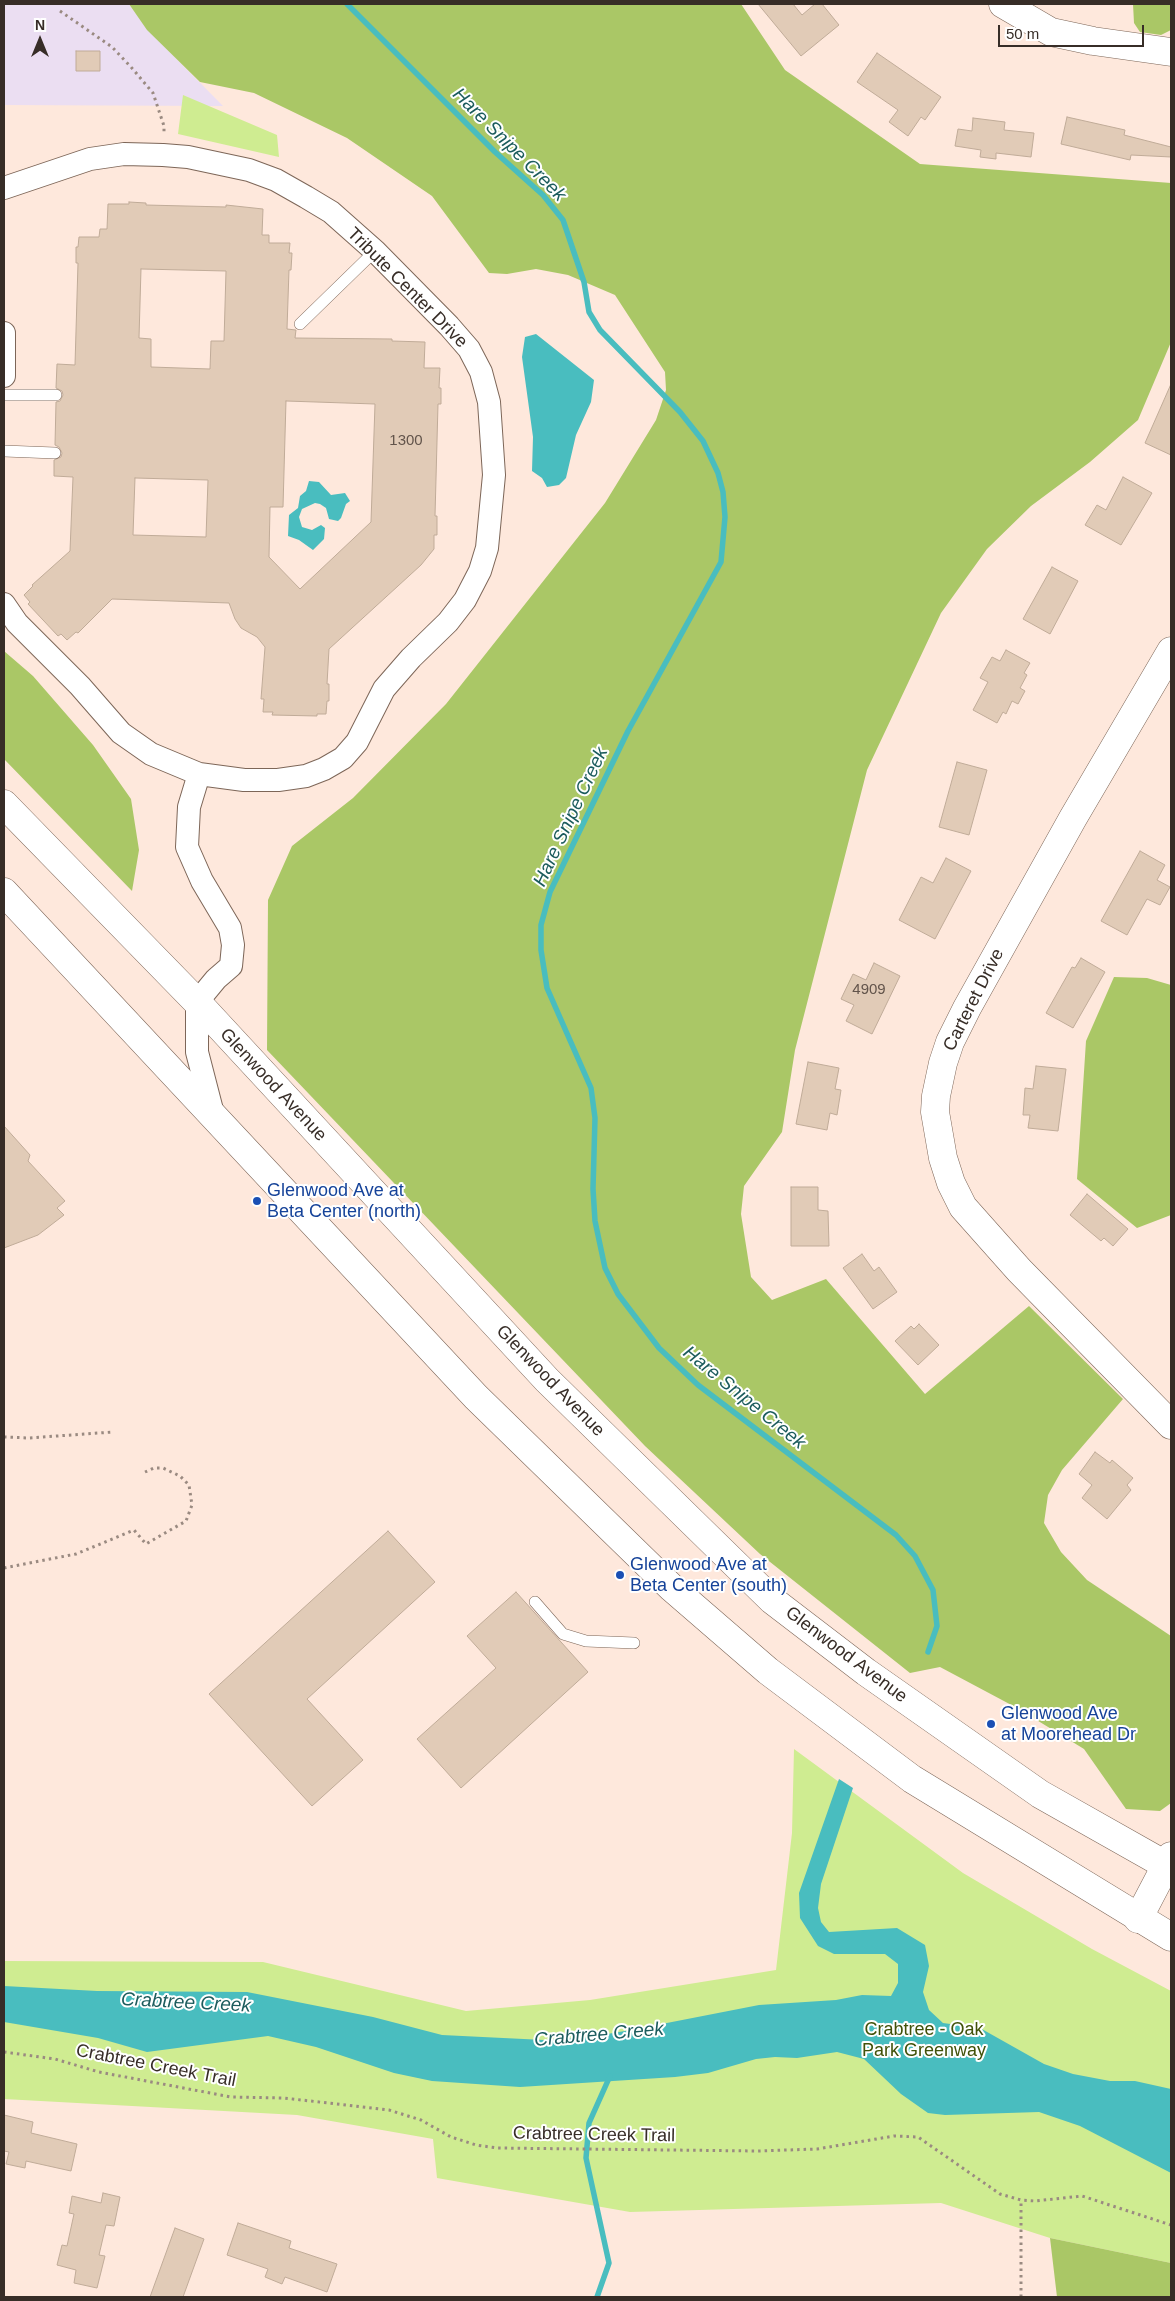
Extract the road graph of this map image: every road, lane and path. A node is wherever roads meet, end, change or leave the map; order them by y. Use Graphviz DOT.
graph roads {
  1 [pos="1003,4"];
  2 [pos="60,11"];
  3 [pos="1171,52"];
  4 [pos="163,155"];
  5 [pos="4,188"];
  6 [pos="375,252"];
  7 [pos="300,324"];
  8 [pos="4,333"];
  9 [pos="4,376"];
  10 [pos="4,395"];
  11 [pos="56,395"];
  12 [pos="4,451"];
  13 [pos="54,452"];
  14 [pos="4,604"];
  15 [pos="1171,651"];
  16 [pos="199,774"];
  17 [pos="4,804"];
  18 [pos="4,892"];
  19 [pos="197,1002"];
  20 [pos="213,1114"];
  21 [pos="1171,1425"];
  22 [pos="113,1432"];
  23 [pos="4,1437"];
  24 [pos="145,1472"];
  25 [pos="4,1568"];
  26 [pos="535,1602"];
  27 [pos="634,1643"];
  28 [pos="1170,1863"];
  29 [pos="1138,1919"];
  30 [pos="1171,1938"];
  31 [pos="4,2052"];
  32 [pos="1021,2200"];
  33 [pos="1171,2225"];
  34 [pos="1021,2297"];
  1 -- 3 [label="main road"];
  2 -- 4 [label="path"];
  4 -- 5 [label="street, Tribute Center Drive"];
  4 -- 6 [label="street, Tribute Center Drive"];
  6 -- 7 [label="lane"];
  6 -- 16 [label="street, Tribute Center Drive"];
  8 -- 9 [label="street"];
  10 -- 11 [label="lane"];
  12 -- 13 [label="lane"];
  14 -- 16 [label="street, Tribute Center Drive"];
  15 -- 21 [label="main road, Carteret Drive"];
  16 -- 19 [label="street"];
  17 -- 19 [label="main road, Glenwood Avenue"];
  18 -- 20 [label="main road"];
  19 -- 20 [label="street"];
  19 -- 28 [label="main road, Glenwood Avenue"];
  20 -- 29 [label="main road"];
  22 -- 23 [label="path"];
  24 -- 25 [label="path"];
  26 -- 27 [label="lane"];
  28 -- 29 [label="main road"];
  29 -- 30 [label="main road"];
  31 -- 32 [label="path, Crabtree Creek Trail"];
  32 -- 33 [label="path, Crabtree Creek Trail"];
  32 -- 34 [label="path"];
}
